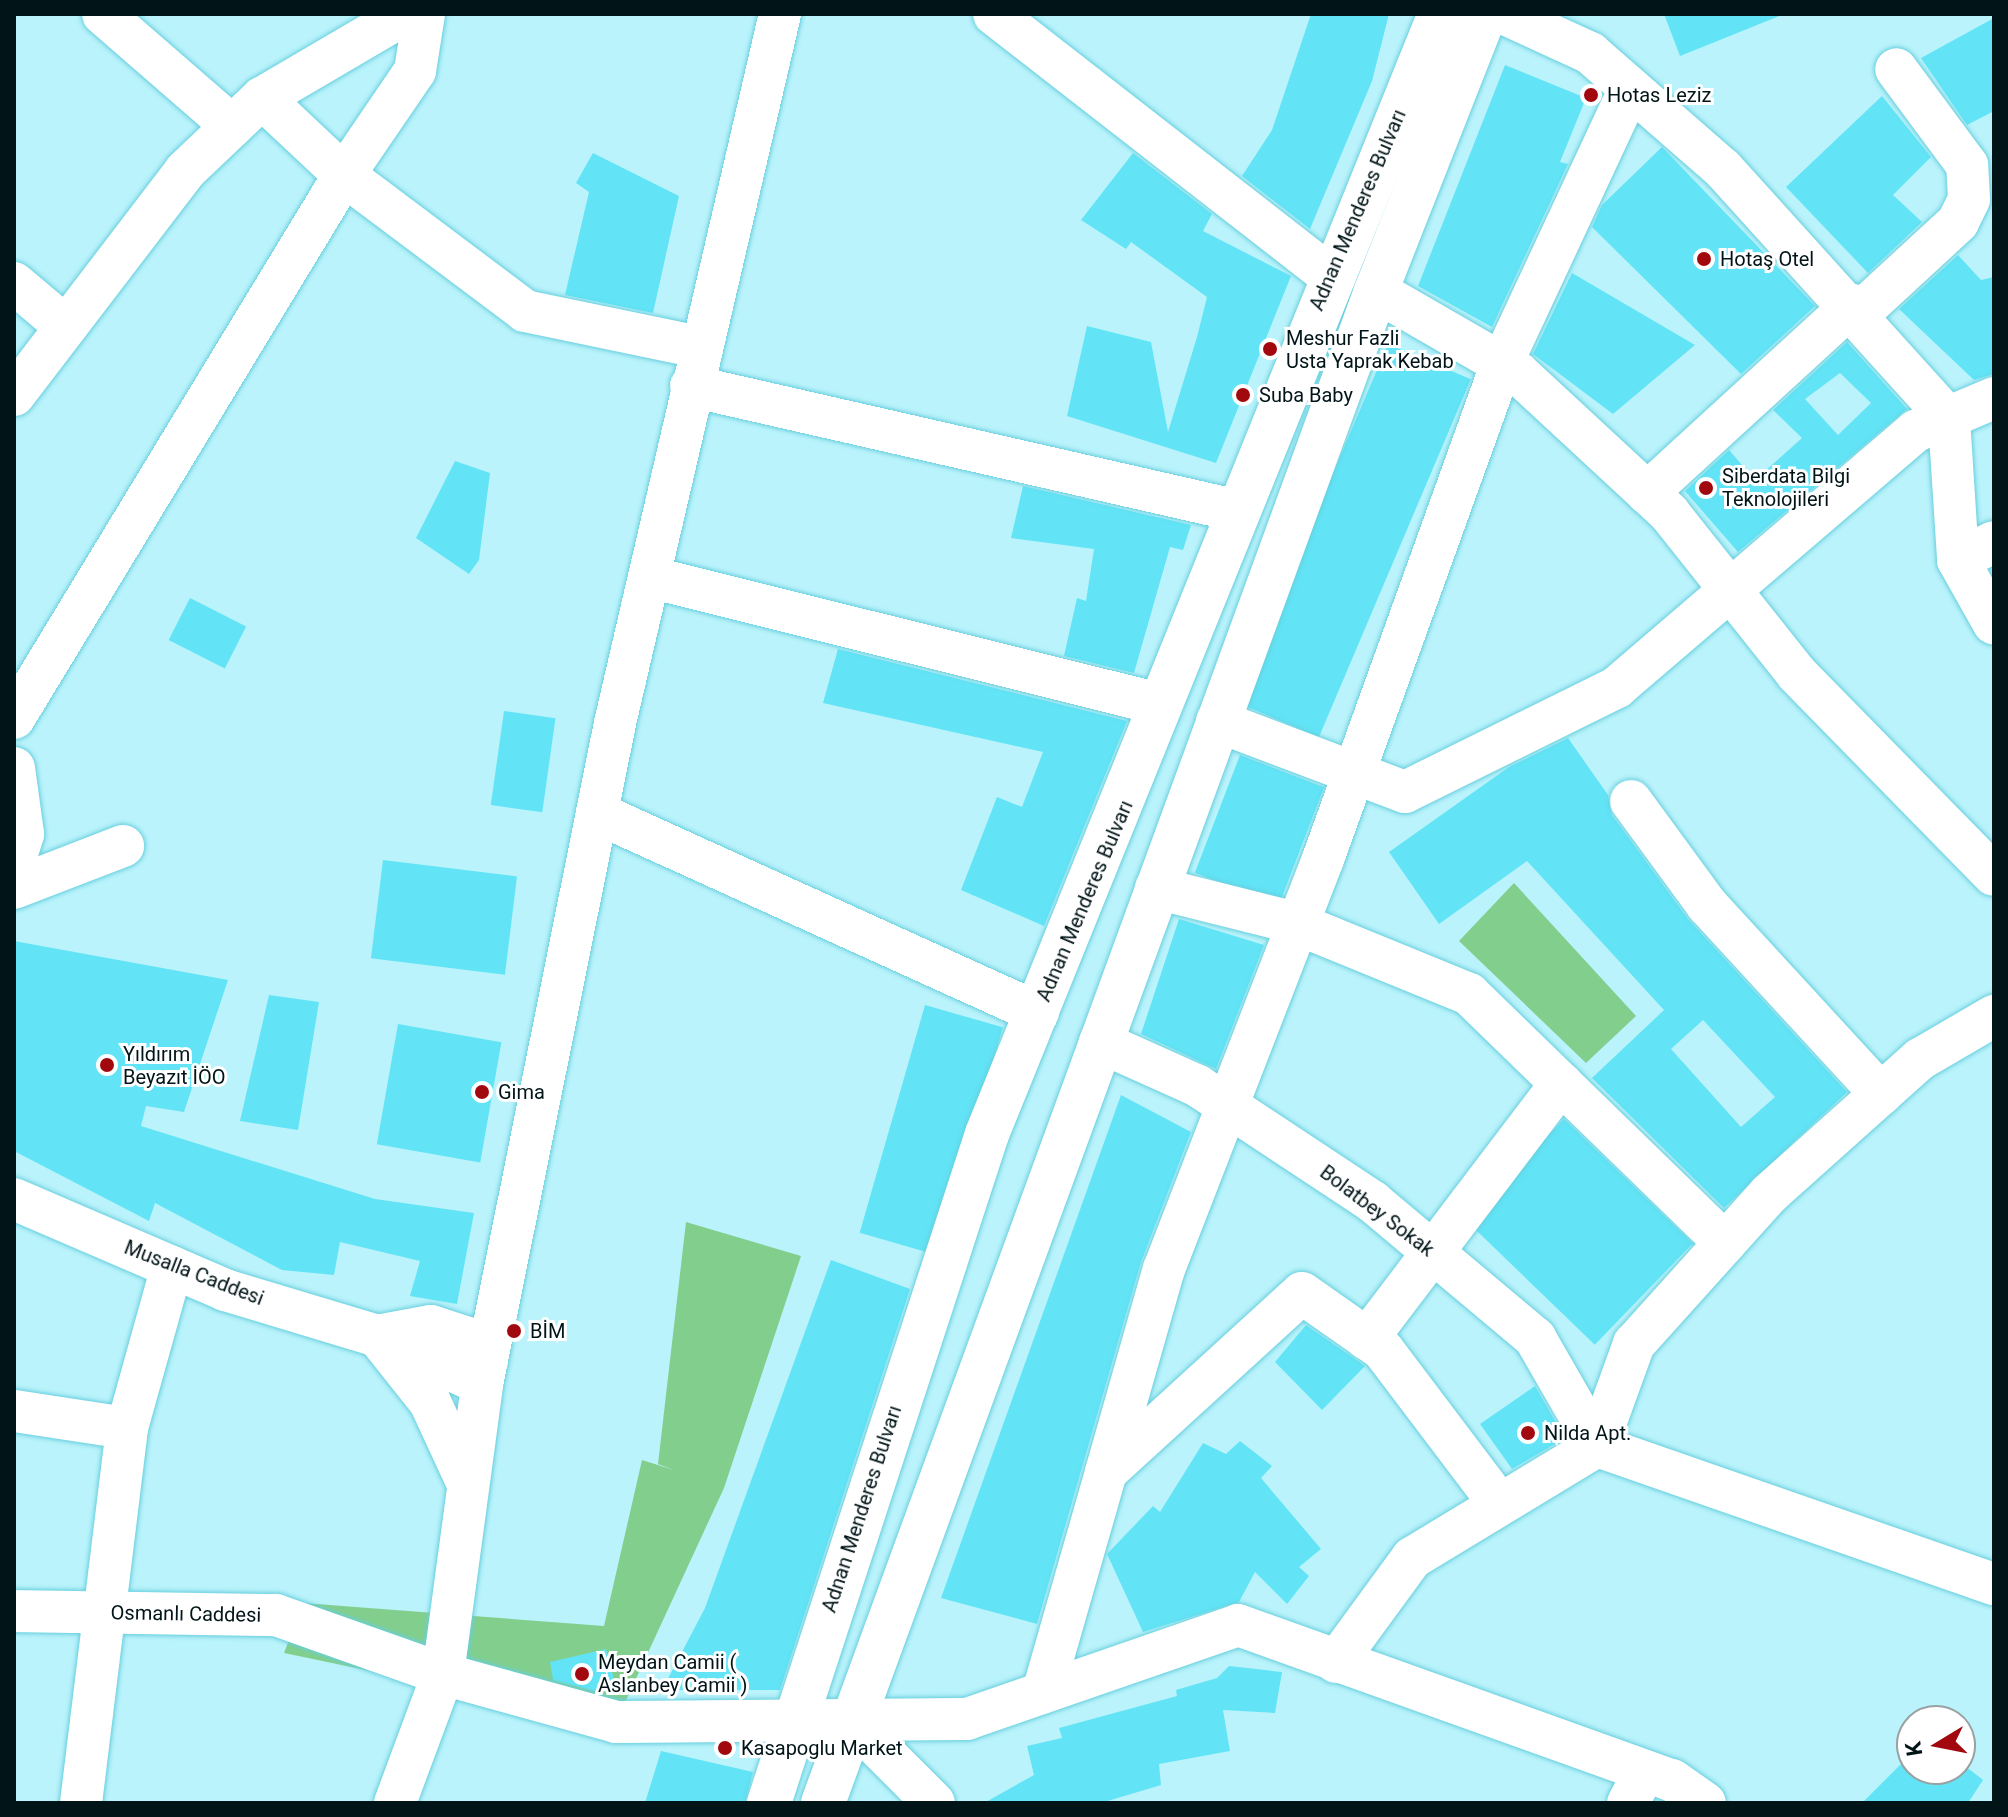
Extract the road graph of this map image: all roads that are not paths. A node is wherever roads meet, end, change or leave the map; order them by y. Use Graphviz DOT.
graph roads {
  1 [pos="103,14"];
  2 [pos="405,14"];
  3 [pos="424,14"];
  4 [pos="780,14"];
  5 [pos="994,14"];
  6 [pos="1440,14"];
  7 [pos="1485,14"];
  8 [pos="1505,14"];
  9 [pos="1896,69"];
  10 [pos="1630,88"];
  11 [pos="262,98"];
  12 [pos="232,126"];
  13 [pos="344,175"];
  14 [pos="1331,276"];
  15 [pos="14,283"];
  16 [pos="1376,291"];
  17 [pos="1852,305"];
  18 [pos="66,327"];
  19 [pos="1502,363"];
  20 [pos="695,366"];
  21 [pos="14,395"];
  22 [pos="1994,398"];
  23 [pos="1949,419"];
  24 [pos="1647,493"];
  25 [pos="1234,510"];
  26 [pos="1976,551"];
  27 [pos="653,578"];
  28 [pos="1730,591"];
  29 [pos="1994,624"];
  30 [pos="1159,704"];
  31 [pos="14,718"];
  32 [pos="1217,721"];
  33 [pos="14,768"];
  34 [pos="1355,772"];
  35 [pos="1631,801"];
  36 [pos="597,813"];
  37 [pos="123,846"];
  38 [pos="14,864"];
  39 [pos="1994,875"];
  40 [pos="14,888"];
  41 [pos="1156,888"];
  42 [pos="1295,923"];
  43 [pos="1038,1013"];
  44 [pos="1994,1016"];
  45 [pos="1100,1042"];
  46 [pos="1561,1083"];
  47 [pos="1881,1094"];
  48 [pos="1225,1104"];
  49 [pos="14,1199"];
  50 [pos="1725,1243"];
  51 [pos="1430,1251"];
  52 [pos="172,1267"];
  53 [pos="377,1336"];
  54 [pos="1367,1339"];
  55 [pos="485,1372"];
  56 [pos="14,1411"];
  57 [pos="127,1428"];
  58 [pos="1597,1446"];
  59 [pos="1106,1472"];
  60 [pos="467,1485"];
  61 [pos="1498,1502"];
  62 [pos="1994,1584"];
  63 [pos="14,1611"];
  64 [pos="101,1612"];
  65 [pos="1336,1662"];
  66 [pos="443,1674"];
  67 [pos="1043,1692"];
  68 [pos="796,1717"];
  69 [pos="849,1718"];
  70 [pos="1636,1787"];
  71 [pos="81,1803"];
  72 [pos="395,1803"];
  73 [pos="769,1803"];
  74 [pos="823,1803"];
  75 [pos="934,1803"];
  76 [pos="1705,1803"];
  1 -- 12 [label="street"];
  2 -- 11 [label="street"];
  3 -- 13 [label="street"];
  4 -- 20 [label="street"];
  5 -- 14 [label="street"];
  6 -- 14 [label="main road, Adnan Menderes Bulvarı"];
  7 -- 16 [label="main road"];
  8 -- 10 [label="street"];
  9 -- 17 [label="street"];
  10 -- 17 [label="street"];
  10 -- 19 [label="street"];
  11 -- 12 [label="street"];
  11 -- 13 [label="street"];
  12 -- 18 [label="street"];
  13 -- 20 [label="street"];
  13 -- 31 [label="street"];
  14 -- 25 [label="main road, Adnan Menderes Bulvarı"];
  15 -- 18 [label="street"];
  16 -- 19 [label="street"];
  16 -- 32 [label="main road"];
  17 -- 23 [label="street"];
  17 -- 24 [label="street"];
  18 -- 21 [label="street"];
  19 -- 24 [label="street"];
  19 -- 34 [label="street"];
  20 -- 25 [label="street"];
  20 -- 27 [label="street"];
  22 -- 23 [label="street"];
  23 -- 26 [label="street"];
  23 -- 28 [label="street"];
  24 -- 28 [label="street"];
  25 -- 30 [label="main road, Adnan Menderes Bulvarı"];
  26 -- 29 [label="street"];
  27 -- 30 [label="street"];
  27 -- 36 [label="street"];
  28 -- 34 [label="street"];
  28 -- 39 [label="street"];
  30 -- 43 [label="main road, Adnan Menderes Bulvarı"];
  32 -- 34 [label="street"];
  32 -- 41 [label="main road"];
  33 -- 38 [label="street"];
  34 -- 42 [label="street"];
  35 -- 47 [label="street"];
  36 -- 43 [label="street"];
  36 -- 55 [label="street"];
  37 -- 40 [label="street"];
  41 -- 42 [label="street"];
  41 -- 45 [label="main road"];
  42 -- 46 [label="street"];
  42 -- 48 [label="street"];
  43 -- 68 [label="main road, Adnan Menderes Bulvarı"];
  44 -- 47 [label="street"];
  45 -- 48 [label="street, Bolatbey Sokak"];
  45 -- 69 [label="main road"];
  46 -- 50 [label="street"];
  46 -- 51 [label="street"];
  47 -- 50 [label="street"];
  48 -- 51 [label="street, Bolatbey Sokak"];
  48 -- 59 [label="street"];
  49 -- 52 [label="street, Musalla Caddesi"];
  50 -- 58 [label="street"];
  51 -- 54 [label="street"];
  51 -- 58 [label="street, Bolatbey Sokak"];
  52 -- 53 [label="street, Musalla Caddesi"];
  52 -- 57 [label="street"];
  53 -- 55 [label="street, Musalla Caddesi"];
  53 -- 60 [label="street"];
  54 -- 59 [label="street"];
  54 -- 61 [label="street"];
  55 -- 60 [label="street"];
  56 -- 57 [label="street"];
  57 -- 64 [label="street"];
  58 -- 61 [label="street"];
  58 -- 62 [label="street"];
  59 -- 67 [label="street"];
  60 -- 66 [label="street"];
  61 -- 65 [label="street"];
  63 -- 64 [label="street, Osmanlı Caddesi"];
  64 -- 66 [label="street, Osmanlı Caddesi"];
  64 -- 71 [label="street"];
  65 -- 67 [label="street, Osmanlı Caddesi"];
  65 -- 70 [label="street, Osmanlı Caddesi"];
  66 -- 68 [label="street, Osmanlı Caddesi"];
  66 -- 72 [label="street"];
  67 -- 69 [label="street, Osmanlı Caddesi"];
  68 -- 69 [label="street, Osmanlı Caddesi"];
  68 -- 73 [label="main road, Adnan Menderes Bulvarı"];
  69 -- 74 [label="main road"];
  69 -- 75 [label="street"];
  70 -- 76 [label="street, Osmanlı Caddesi"];
}
